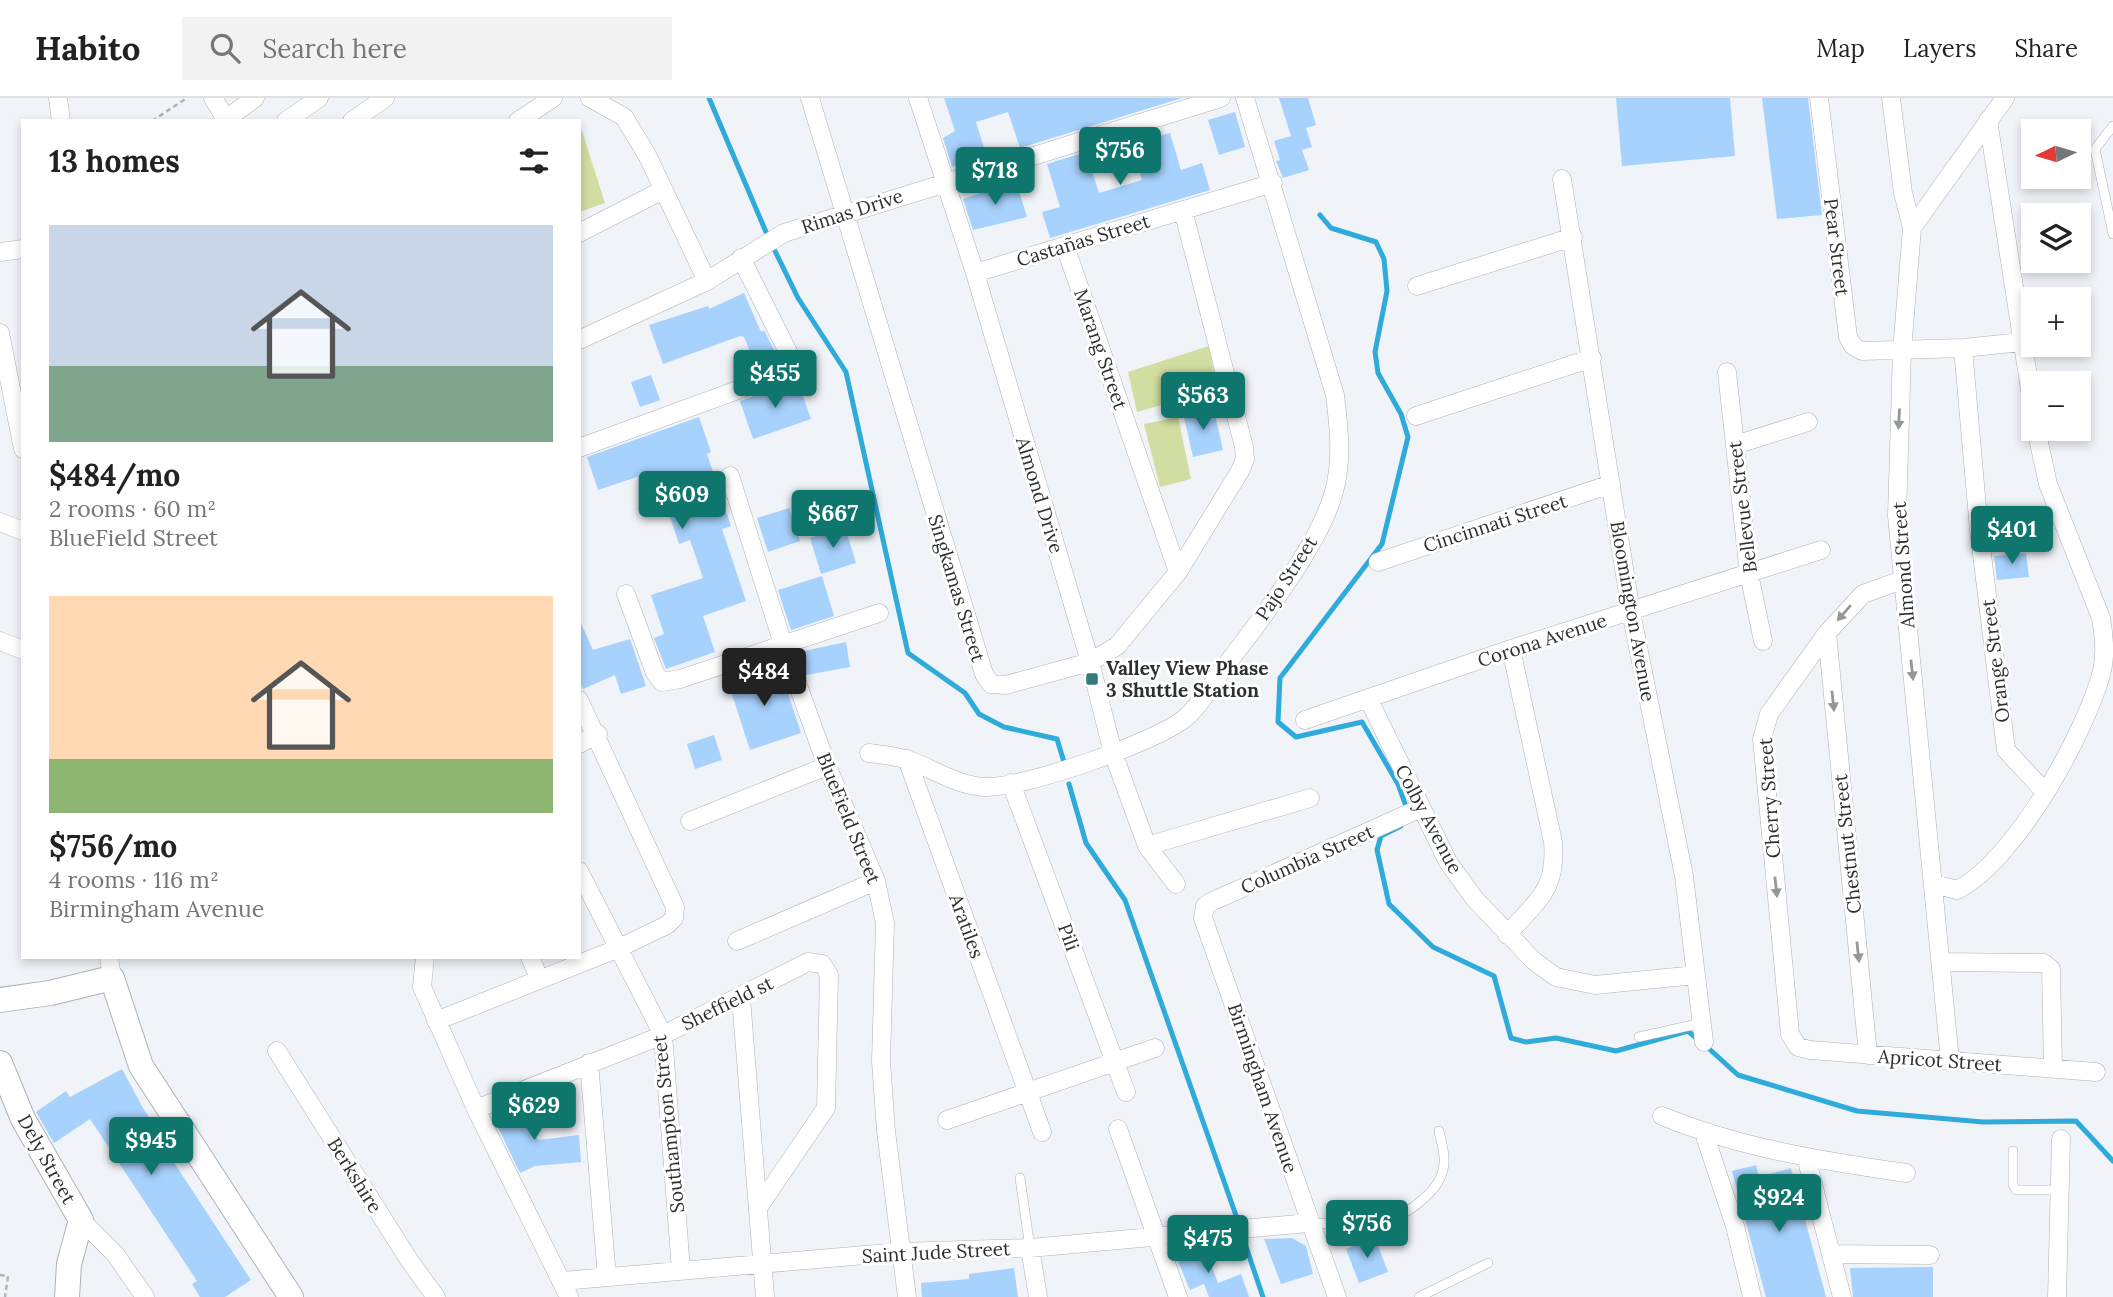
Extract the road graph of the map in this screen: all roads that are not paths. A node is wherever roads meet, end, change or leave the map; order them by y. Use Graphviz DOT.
graph roads {
  1 [pos="58,98"];
  2 [pos="213,98"];
  3 [pos="255,98"];
  4 [pos="320,98"];
  5 [pos="385,98"];
  6 [pos="553,98"];
  7 [pos="590,98"];
  8 [pos="810,98"];
  9 [pos="919,98"];
  10 [pos="1221,98"];
  11 [pos="1245,98"];
  12 [pos="1819,98"];
  13 [pos="1891,98"];
  14 [pos="2005,98"];
  15 [pos="61,119"];
  16 [pos="226,119"];
  17 [pos="228,119"];
  18 [pos="289,119"];
  19 [pos="355,119"];
  20 [pos="522,119"];
  21 [pos="1988,120"];
  22 [pos="2113,127"];
  23 [pos="1562,179"];
  24 [pos="945,182"];
  25 [pos="1273,183"];
  26 [pos="663,190"];
  27 [pos="1182,210"];
  28 [pos="843,212"];
  29 [pos="1912,228"];
  30 [pos="581,232"];
  31 [pos="2113,234"];
  32 [pos="1573,237"];
  33 [pos="1065,246"];
  34 [pos="21,249"];
  35 [pos="0,252"];
  36 [pos="741,258"];
  37 [pos="975,273"];
  38 [pos="707,281"];
  39 [pos="1417,286"];
  40 [pos="0,333"];
  41 [pos="2021,335"];
  42 [pos="581,339"];
  43 [pos="2021,342"];
  44 [pos="1964,348"];
  45 [pos="1902,351"];
  46 [pos="1592,358"];
  47 [pos="1727,372"];
  48 [pos="1416,416"];
  49 [pos="1808,422"];
  50 [pos="21,429"];
  51 [pos="2039,441"];
  52 [pos="1735,445"];
  53 [pos="581,447"];
  54 [pos="730,476"];
  55 [pos="1611,484"];
  56 [pos="0,522"];
  57 [pos="21,530"];
  58 [pos="1821,550"];
  59 [pos="1378,562"];
  60 [pos="1178,572"];
  61 [pos="1749,573"];
  62 [pos="1902,580"];
  63 [pos="626,594"];
  64 [pos="1631,612"];
  65 [pos="879,613"];
  66 [pos="1826,633"];
  67 [pos="0,641"];
  68 [pos="1763,641"];
  69 [pos="783,644"];
  70 [pos="21,649"];
  71 [pos="1511,649"];
  72 [pos="1090,662"];
  73 [pos="1368,698"];
  74 [pos="581,704"];
  75 [pos="1305,720"];
  76 [pos="597,734"];
  77 [pos="581,743"];
  78 [pos="1113,752"];
  79 [pos="869,753"];
  80 [pos="907,759"];
  81 [pos="827,766"];
  82 [pos="1011,783"];
  83 [pos="2045,792"];
  84 [pos="1310,798"];
  85 [pos="1421,808"];
  86 [pos="690,821"];
  87 [pos="1147,846"];
  88 [pos="581,875"];
  89 [pos="876,881"];
  90 [pos="1176,884"];
  91 [pos="1934,884"];
  92 [pos="1203,918"];
  93 [pos="1507,935"];
  94 [pos="737,942"];
  95 [pos="619,948"];
  96 [pos="425,959"];
  97 [pos="531,959"];
  98 [pos="1940,962"];
  99 [pos="110,967"];
  100 [pos="1696,975"];
  101 [pos="539,978"];
  102 [pos="740,998"];
  103 [pos="0,1000"];
  104 [pos="436,1021"];
  105 [pos="1702,1023"];
  106 [pos="1790,1034"];
  107 [pos="663,1035"];
  108 [pos="1639,1037"];
  109 [pos="1704,1042"];
  110 [pos="1155,1048"];
  111 [pos="277,1051"];
  112 [pos="1868,1055"];
  113 [pos="1950,1061"];
  114 [pos="1115,1062"];
  115 [pos="0,1063"];
  116 [pos="589,1063"];
  117 [pos="2053,1068"];
  118 [pos="2096,1072"];
  119 [pos="1126,1092"];
  120 [pos="1027,1093"];
  121 [pos="476,1108"];
  122 [pos="1662,1116"];
  123 [pos="947,1120"];
  124 [pos="1118,1129"];
  125 [pos="1439,1131"];
  126 [pos="1042,1132"];
  127 [pos="1704,1133"];
  128 [pos="2061,1139"];
  129 [pos="2013,1151"];
  130 [pos="1806,1157"];
  131 [pos="1906,1173"];
  132 [pos="1020,1178"];
  133 [pos="2060,1190"];
  134 [pos="758,1208"];
  135 [pos="81,1220"];
  136 [pos="1309,1223"];
  137 [pos="1158,1238"];
  138 [pos="1030,1248"];
  139 [pos="900,1252"];
  140 [pos="1831,1254"];
  141 [pos="1930,1255"];
  142 [pos="1488,1263"];
  143 [pos="762,1264"];
  144 [pos="681,1270"];
  145 [pos="607,1277"];
  146 [pos="565,1289"];
  147 [pos="67,1297"];
  148 [pos="145,1297"];
  149 [pos="290,1297"];
  150 [pos="436,1297"];
  151 [pos="765,1297"];
  152 [pos="907,1297"];
  153 [pos="1038,1297"];
  154 [pos="1178,1297"];
  155 [pos="1337,1297"];
  156 [pos="1419,1297"];
  157 [pos="1752,1297"];
  158 [pos="1842,1297"];
  159 [pos="2057,1297"];
  1 -- 15 [label="street"];
  2 -- 16 [label="street"];
  3 -- 17 [label="street"];
  4 -- 18 [label="street"];
  5 -- 19 [label="street"];
  6 -- 20 [label="street"];
  7 -- 26 [label="street"];
  8 -- 28 [label="street, Singkamas Street"];
  9 -- 24 [label="street, Almond Drive"];
  10 -- 24 [label="street, Rimas Drive"];
  11 -- 25 [label="street, Pajo Street"];
  12 -- 45 [label="street, Pear Street"];
  13 -- 29 [label="street"];
  14 -- 21 [label="street"];
  21 -- 29 [label="street"];
  21 -- 41 [label="street"];
  22 -- 31 [label="lane"];
  23 -- 32 [label="street, Bloomington Avenue"];
  24 -- 28 [label="street, Rimas Drive"];
  24 -- 37 [label="street, Almond Drive"];
  25 -- 27 [label="street, Castañas Street"];
  25 -- 78 [label="street, Pajo Street"];
  26 -- 30 [label="street"];
  26 -- 38 [label="street"];
  27 -- 33 [label="street, Castañas Street"];
  27 -- 60 [label="street, Singkamas Street"];
  28 -- 36 [label="street, Rimas Drive"];
  28 -- 72 [label="street, Singkamas Street"];
  29 -- 45 [label="street, Almond Street"];
  32 -- 39 [label="street"];
  32 -- 46 [label="street, Bloomington Avenue"];
  33 -- 37 [label="street, Castañas Street"];
  33 -- 60 [label="street, Marang Street"];
  34 -- 35 [label="street"];
  36 -- 38 [label="street, Rimas Drive"];
  36 -- 53 [label="street"];
  37 -- 72 [label="street, Almond Drive"];
  38 -- 42 [label="street, Rimas Drive"];
  40 -- 50 [label="street"];
  43 -- 44 [label="street, Pear Street"];
  44 -- 45 [label="street, Pear Street"];
  44 -- 83 [label="street, Orange Street"];
  45 -- 62 [label="street, Almond Street, one-way"];
  46 -- 48 [label="street"];
  46 -- 55 [label="street, Bloomington Avenue"];
  47 -- 52 [label="street, Bellevue Street"];
  49 -- 52 [label="street"];
  51 -- 83 [label="street"];
  52 -- 61 [label="street, Bellevue Street"];
  54 -- 69 [label="street, BlueField Street"];
  55 -- 59 [label="street, Cincinnati Street"];
  55 -- 64 [label="street, Bloomington Avenue"];
  56 -- 57 [label="street"];
  58 -- 61 [label="street, Corona Avenue"];
  60 -- 72 [label="street, Singkamas Street"];
  61 -- 64 [label="street, Corona Avenue"];
  61 -- 68 [label="street, Bellevue Street"];
  62 -- 66 [label="street, Cherry Street, one-way"];
  62 -- 91 [label="street, Almond Street, one-way"];
  63 -- 69 [label="street"];
  64 -- 71 [label="street, Corona Avenue"];
  64 -- 100 [label="street, Bloomington Avenue"];
  65 -- 69 [label="street"];
  66 -- 106 [label="street, Cherry Street, one-way"];
  66 -- 112 [label="street, Chestnut Street, one-way"];
  67 -- 70 [label="street"];
  69 -- 81 [label="street, BlueField Street"];
  71 -- 73 [label="street, Corona Avenue"];
  71 -- 93 [label="street"];
  72 -- 78 [label="street, Almond Drive"];
  73 -- 75 [label="street, Corona Avenue"];
  73 -- 85 [label="street, Colby Avenue"];
  74 -- 76 [label="street"];
  76 -- 77 [label="street"];
  76 -- 95 [label="street"];
  78 -- 82 [label="street, Pajo Street"];
  78 -- 87 [label="street, Almond Drive"];
  79 -- 80 [label="street, Pajo Street"];
  80 -- 82 [label="street, Pajo Street"];
  80 -- 120 [label="street, Aratiles"];
  81 -- 86 [label="street"];
  81 -- 89 [label="street, BlueField Street"];
  82 -- 114 [label="street, Pili"];
  83 -- 91 [label="street"];
  84 -- 87 [label="street"];
  85 -- 92 [label="street, Columbia Street"];
  85 -- 93 [label="street, Colby Avenue"];
  87 -- 90 [label="street, Almond Drive"];
  88 -- 95 [label="street, Southampton Street"];
  89 -- 94 [label="street"];
  89 -- 139 [label="street, BlueField Street"];
  91 -- 98 [label="street, Almond Street"];
  92 -- 136 [label="street, Birmingham Avenue"];
  93 -- 100 [label="street, Colby Avenue"];
  95 -- 101 [label="street"];
  95 -- 107 [label="street, Southampton Street"];
  96 -- 104 [label="street"];
  97 -- 101 [label="street"];
  98 -- 113 [label="street, Almond Street"];
  98 -- 117 [label="street"];
  99 -- 103 [label="street"];
  99 -- 149 [label="street"];
  100 -- 105 [label="street, Bloomington Avenue"];
  101 -- 104 [label="street"];
  102 -- 107 [label="street, Sheffield st"];
  102 -- 134 [label="street"];
  102 -- 134 [label="street, Sheffield st"];
  104 -- 121 [label="street"];
  105 -- 108 [label="lane"];
  105 -- 109 [label="street, Bloomington Avenue"];
  106 -- 112 [label="street, Apricot Street"];
  107 -- 116 [label="street, Sheffield st"];
  107 -- 144 [label="street, Southampton Street"];
  110 -- 114 [label="street"];
  111 -- 150 [label="street, Berkshire"];
  112 -- 113 [label="street, Apricot Street"];
  113 -- 117 [label="street, Apricot Street"];
  114 -- 119 [label="street, Pili"];
  114 -- 120 [label="street"];
  115 -- 135 [label="street, Dely Street"];
  116 -- 121 [label="street, Sheffield st"];
  116 -- 145 [label="street"];
  117 -- 118 [label="street, Apricot Street"];
  120 -- 123 [label="street"];
  120 -- 126 [label="street, Aratiles"];
  121 -- 146 [label="street"];
  122 -- 127 [label="street"];
  124 -- 137 [label="street"];
  125 -- 136 [label="lane"];
  127 -- 130 [label="street"];
  127 -- 157 [label="street"];
  128 -- 133 [label="street"];
  129 -- 133 [label="lane"];
  130 -- 131 [label="street"];
  130 -- 140 [label="street"];
  132 -- 138 [label="lane"];
  133 -- 159 [label="street"];
  134 -- 143 [label="street"];
  135 -- 147 [label="street, Dely Street"];
  135 -- 148 [label="street"];
  136 -- 137 [label="street, Saint Jude Street"];
  136 -- 155 [label="street, Birmingham Avenue"];
  137 -- 138 [label="street, Saint Jude Street"];
  137 -- 154 [label="street"];
  138 -- 139 [label="street, Saint Jude Street"];
  138 -- 153 [label="street"];
  139 -- 143 [label="street, Saint Jude Street"];
  139 -- 152 [label="street, BlueField Street"];
  140 -- 141 [label="street"];
  140 -- 158 [label="street"];
  142 -- 156 [label="lane"];
  143 -- 144 [label="street, Saint Jude Street"];
  143 -- 151 [label="street"];
  144 -- 145 [label="street, Saint Jude Street"];
  145 -- 146 [label="street, Saint Jude Street"];
}
